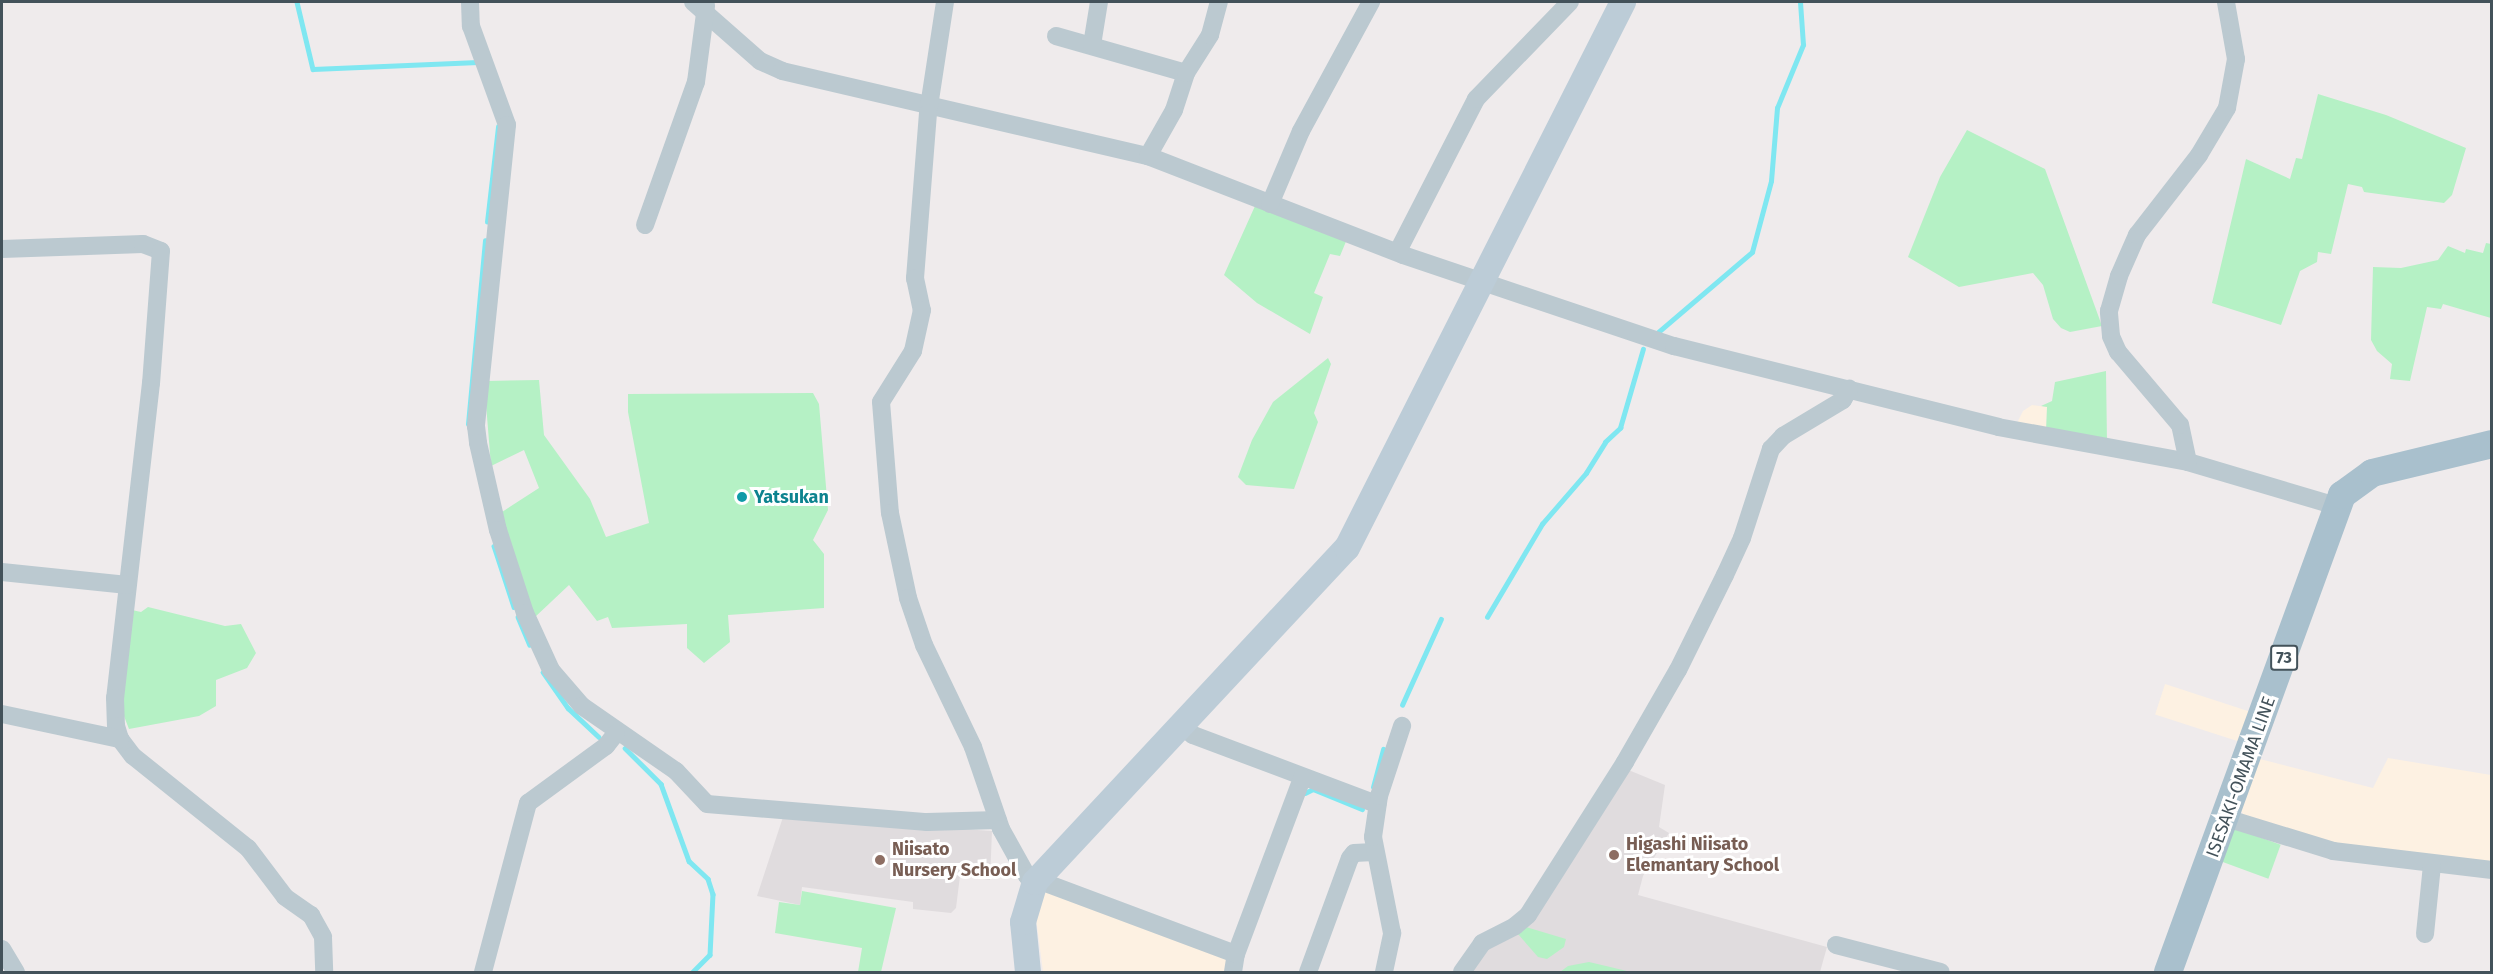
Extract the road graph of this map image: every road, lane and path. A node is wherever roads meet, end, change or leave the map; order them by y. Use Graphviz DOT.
graph roads {
  1 [pos="470,2"];
  2 [pos="945,2"];
  3 [pos="1099,2"];
  4 [pos="1219,2"];
  5 [pos="1371,2"];
  6 [pos="1570,2"];
  7 [pos="1623,2"];
  8 [pos="2226,2"];
  9 [pos="702,5"];
  10 [pos="1056,36"];
  11 [pos="1092,45"];
  12 [pos="1186,73"];
  13 [pos="930,104"];
  14 [pos="1148,156"];
  15 [pos="1270,204"];
  16 [pos="645,225"];
  17 [pos="2,249"];
  18 [pos="1398,251"];
  19 [pos="1481,281"];
  20 [pos="1849,388"];
  21 [pos="2492,444"];
  22 [pos="2188,462"];
  23 [pos="2337,506"];
  24 [pos="2,572"];
  25 [pos="127,585"];
  26 [pos="2,714"];
  27 [pos="1181,726"];
  28 [pos="1402,726"];
  29 [pos="616,733"];
  30 [pos="120,739"];
  31 [pos="1302,778"];
  32 [pos="1377,804"];
  33 [pos="2226,818"];
  34 [pos="998,820"];
  35 [pos="1374,852"];
  36 [pos="2432,865"];
  37 [pos="2492,870"];
  38 [pos="1035,882"];
  39 [pos="2425,934"];
  40 [pos="1836,945"];
  41 [pos="2,949"];
  42 [pos="1236,954"];
  43 [pos="16,972"];
  44 [pos="324,972"];
  45 [pos="483,972"];
  46 [pos="1028,972"];
  47 [pos="1233,972"];
  48 [pos="1308,972"];
  49 [pos="1384,972"];
  50 [pos="1462,972"];
  51 [pos="1941,972"];
  52 [pos="2168,972"];
  1 -- 29 [label="street"];
  2 -- 13 [label="street"];
  3 -- 11 [label="street"];
  4 -- 12 [label="street"];
  5 -- 15 [label="street"];
  6 -- 18 [label="street"];
  7 -- 19 [label="street"];
  8 -- 22 [label="street"];
  9 -- 13 [label="street"];
  9 -- 16 [label="street"];
  10 -- 11 [label="street"];
  11 -- 12 [label="street"];
  12 -- 14 [label="street"];
  13 -- 14 [label="street"];
  13 -- 34 [label="street"];
  14 -- 15 [label="street"];
  15 -- 18 [label="street"];
  17 -- 25 [label="street"];
  18 -- 19 [label="street"];
  19 -- 20 [label="street"];
  19 -- 27 [label="street"];
  20 -- 22 [label="street"];
  20 -- 50 [label="street"];
  21 -- 23 [label="main road, ISESAKI-OMAMA LINE / 73"];
  22 -- 23 [label="street"];
  23 -- 33 [label="main road, ISESAKI-OMAMA LINE / 73"];
  24 -- 25 [label="street"];
  25 -- 30 [label="street"];
  26 -- 30 [label="street"];
  27 -- 31 [label="street"];
  27 -- 38 [label="street"];
  28 -- 32 [label="street"];
  29 -- 34 [label="street"];
  29 -- 45 [label="street"];
  30 -- 44 [label="street"];
  31 -- 32 [label="street"];
  31 -- 42 [label="street"];
  32 -- 35 [label="street"];
  33 -- 36 [label="street"];
  33 -- 52 [label="main road, ISESAKI-OMAMA LINE / 73"];
  34 -- 38 [label="street"];
  35 -- 48 [label="street"];
  35 -- 49 [label="street"];
  36 -- 37 [label="street"];
  36 -- 39 [label="street"];
  38 -- 42 [label="street"];
  38 -- 46 [label="street"];
  40 -- 51 [label="street"];
  41 -- 43 [label="street"];
  42 -- 47 [label="street"];
}
